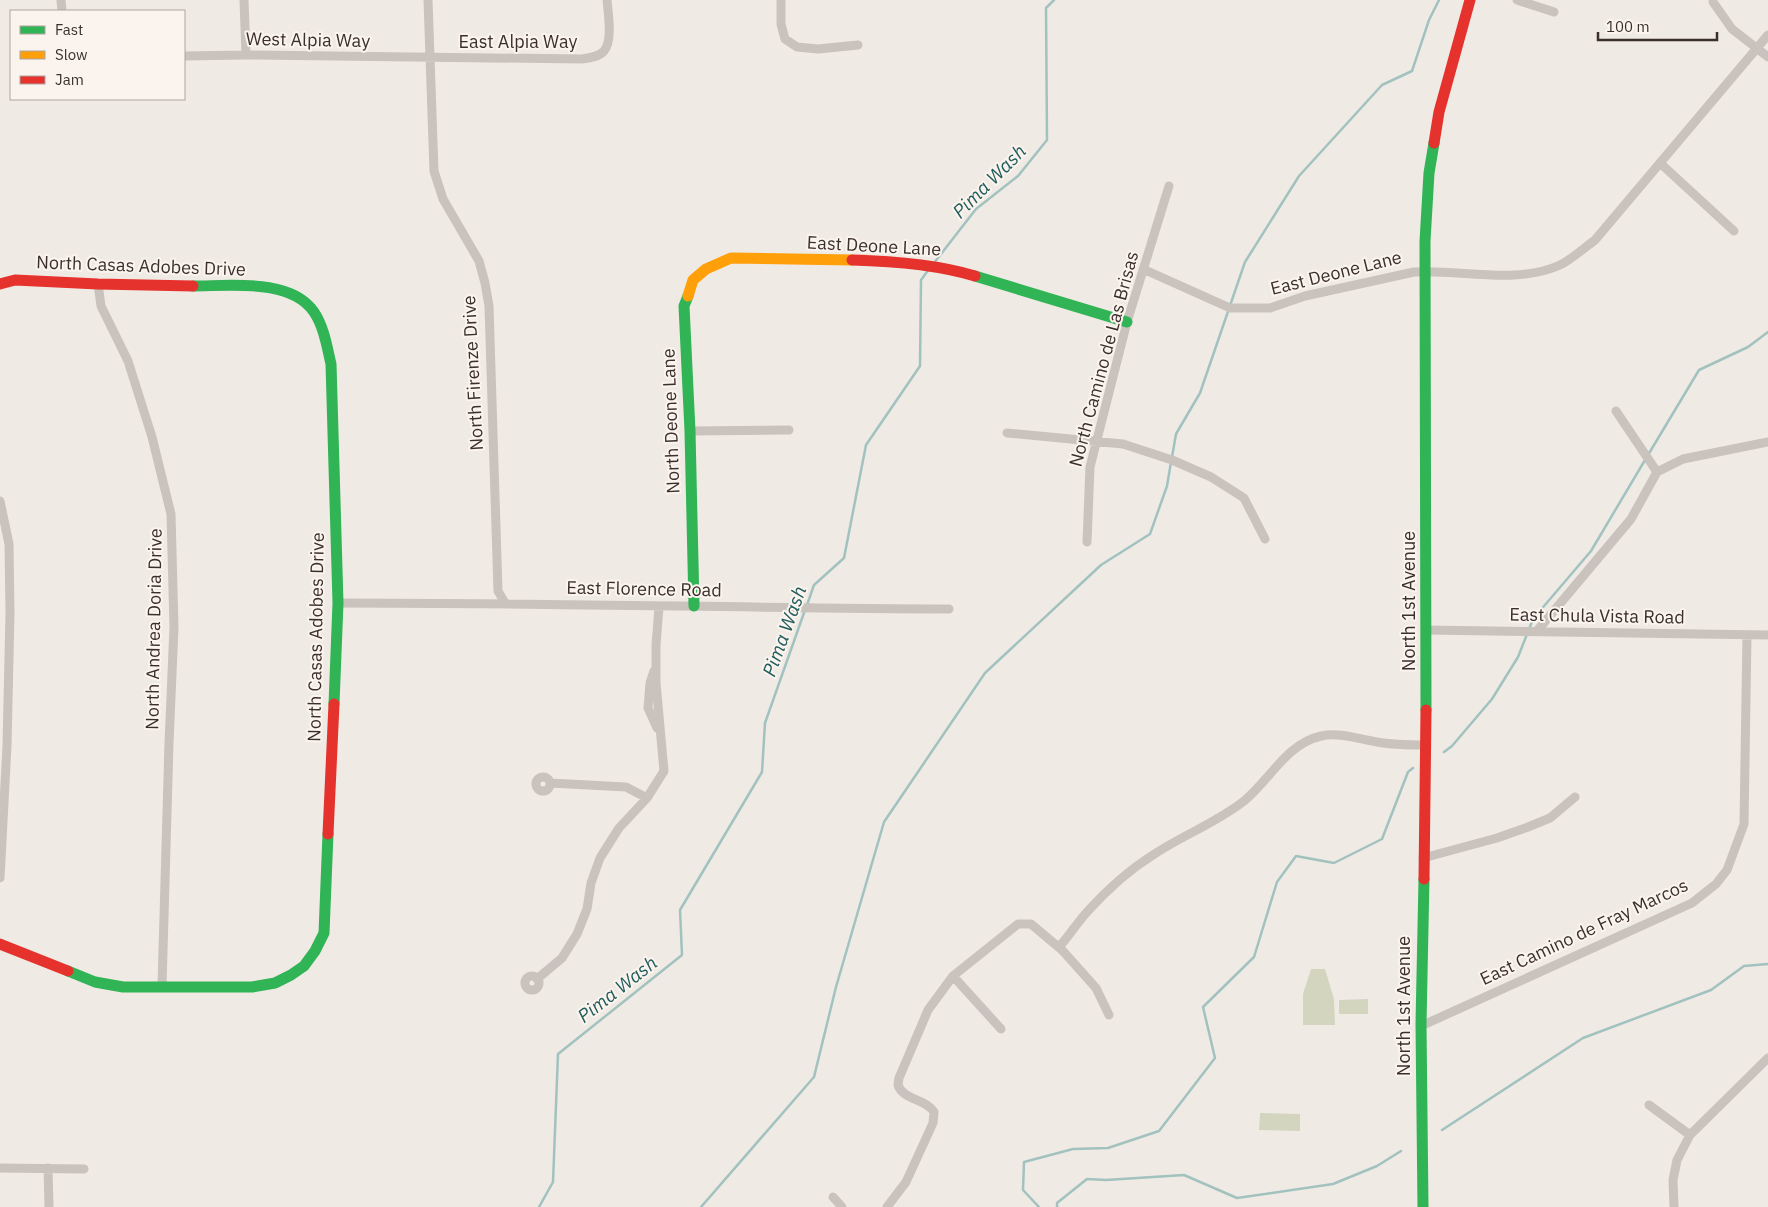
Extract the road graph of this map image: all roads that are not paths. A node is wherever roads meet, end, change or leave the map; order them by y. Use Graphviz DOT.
graph roads {
  1 [pos="244,0"];
  2 [pos="428,0"];
  3 [pos="607,0"];
  4 [pos="781,0"];
  5 [pos="1470,0"];
  6 [pos="1517,0"];
  7 [pos="1712,1"];
  8 [pos="1554,12"];
  9 [pos="1768,35"];
  10 [pos="858,45"];
  11 [pos="1757,48"];
  12 [pos="246,55"];
  13 [pos="185,56"];
  14 [pos="1768,57"];
  15 [pos="431,58"];
  16 [pos="1660,163"];
  17 [pos="1169,186"];
  18 [pos="1734,231"];
  19 [pos="730,258"];
  20 [pos="1143,269"];
  21 [pos="1426,271"];
  22 [pos="0,284"];
  23 [pos="98,284"];
  24 [pos="1128,322"];
  25 [pos="1616,412"];
  26 [pos="789,430"];
  27 [pos="690,431"];
  28 [pos="1007,433"];
  29 [pos="1097,441"];
  30 [pos="1768,442"];
  31 [pos="1658,472"];
  32 [pos="0,501"];
  33 [pos="1265,539"];
  34 [pos="1087,542"];
  35 [pos="338,603"];
  36 [pos="505,603"];
  37 [pos="694,606"];
  38 [pos="660,607"];
  39 [pos="949,609"];
  40 [pos="1426,630"];
  41 [pos="1537,631"];
  42 [pos="1747,635"];
  43 [pos="1768,635"];
  44 [pos="1426,745"];
  45 [pos="550,783"];
  46 [pos="1575,797"];
  47 [pos="646,798"];
  48 [pos="1423,858"];
  49 [pos="0,878"];
  50 [pos="0,944"];
  51 [pos="1059,948"];
  52 [pos="954,976"];
  53 [pos="537,979"];
  54 [pos="162,986"];
  55 [pos="1110,1015"];
  56 [pos="1421,1026"];
  57 [pos="1001,1029"];
  58 [pos="1768,1058"];
  59 [pos="1649,1105"];
  60 [pos="1690,1135"];
  61 [pos="0,1168"];
  62 [pos="48,1168"];
  63 [pos="84,1169"];
  64 [pos="832,1197"];
  65 [pos="48,1207"];
  66 [pos="842,1207"];
  67 [pos="887,1207"];
  68 [pos="1423,1207"];
  69 [pos="1674,1207"];
  1 -- 12 [label="street"];
  2 -- 15 [label="street, North Firenze Drive"];
  3 -- 15 [label="street, East Alpia Way"];
  4 -- 10 [label="street"];
  5 -- 21 [label="street, North 1st Avenue"];
  6 -- 8 [label="street"];
  7 -- 11 [label="street"];
  9 -- 11 [label="street, East Deone Lane"];
  11 -- 14 [label="street"];
  11 -- 16 [label="street, East Deone Lane"];
  12 -- 13 [label="street, West Alpia Way"];
  12 -- 15 [label="street, West Alpia Way"];
  15 -- 36 [label="street, North Firenze Drive"];
  16 -- 18 [label="street"];
  16 -- 21 [label="street, East Deone Lane"];
  17 -- 20 [label="street, North Camino de Las Brisas"];
  19 -- 24 [label="street, East Deone Lane"];
  19 -- 27 [label="street, North Deone Lane"];
  20 -- 21 [label="street, East Deone Lane"];
  20 -- 24 [label="street, North Camino de Las Brisas"];
  21 -- 40 [label="street, North 1st Avenue"];
  22 -- 23 [label="street, North Casas Adobes Drive"];
  23 -- 35 [label="street, North Casas Adobes Drive"];
  23 -- 54 [label="street, North Andrea Doria Drive"];
  24 -- 29 [label="street, North Camino de Las Brisas"];
  25 -- 31 [label="street"];
  26 -- 27 [label="street"];
  27 -- 37 [label="street, North Deone Lane"];
  28 -- 29 [label="street"];
  29 -- 33 [label="street"];
  29 -- 34 [label="street, North Camino de Las Brisas"];
  30 -- 31 [label="street"];
  31 -- 41 [label="street"];
  32 -- 49 [label="street"];
  35 -- 36 [label="street, East Florence Road"];
  35 -- 54 [label="street, North Casas Adobes Drive"];
  36 -- 38 [label="street, East Florence Road"];
  37 -- 38 [label="street, East Florence Road"];
  37 -- 39 [label="street, East Florence Road"];
  38 -- 47 [label="street"];
  40 -- 41 [label="street, East Chula Vista Road"];
  40 -- 44 [label="street, North 1st Avenue"];
  41 -- 42 [label="street, East Chula Vista Road"];
  42 -- 43 [label="street, East Chula Vista Road"];
  42 -- 56 [label="street, East Camino de Fray Marcos"];
  44 -- 48 [label="street, North 1st Avenue"];
  44 -- 51 [label="street"];
  45 -- 47 [label="street"];
  46 -- 48 [label="street"];
  47 -- 53 [label="street"];
  48 -- 56 [label="street, North 1st Avenue"];
  50 -- 54 [label="street, North Casas Adobes Drive"];
  51 -- 52 [label="street"];
  51 -- 55 [label="street"];
  52 -- 57 [label="street"];
  52 -- 67 [label="street"];
  56 -- 68 [label="street, North 1st Avenue"];
  58 -- 60 [label="street"];
  59 -- 60 [label="street"];
  60 -- 69 [label="street"];
  61 -- 62 [label="street"];
  62 -- 63 [label="street"];
  62 -- 65 [label="street"];
  64 -- 66 [label="street"];
}
